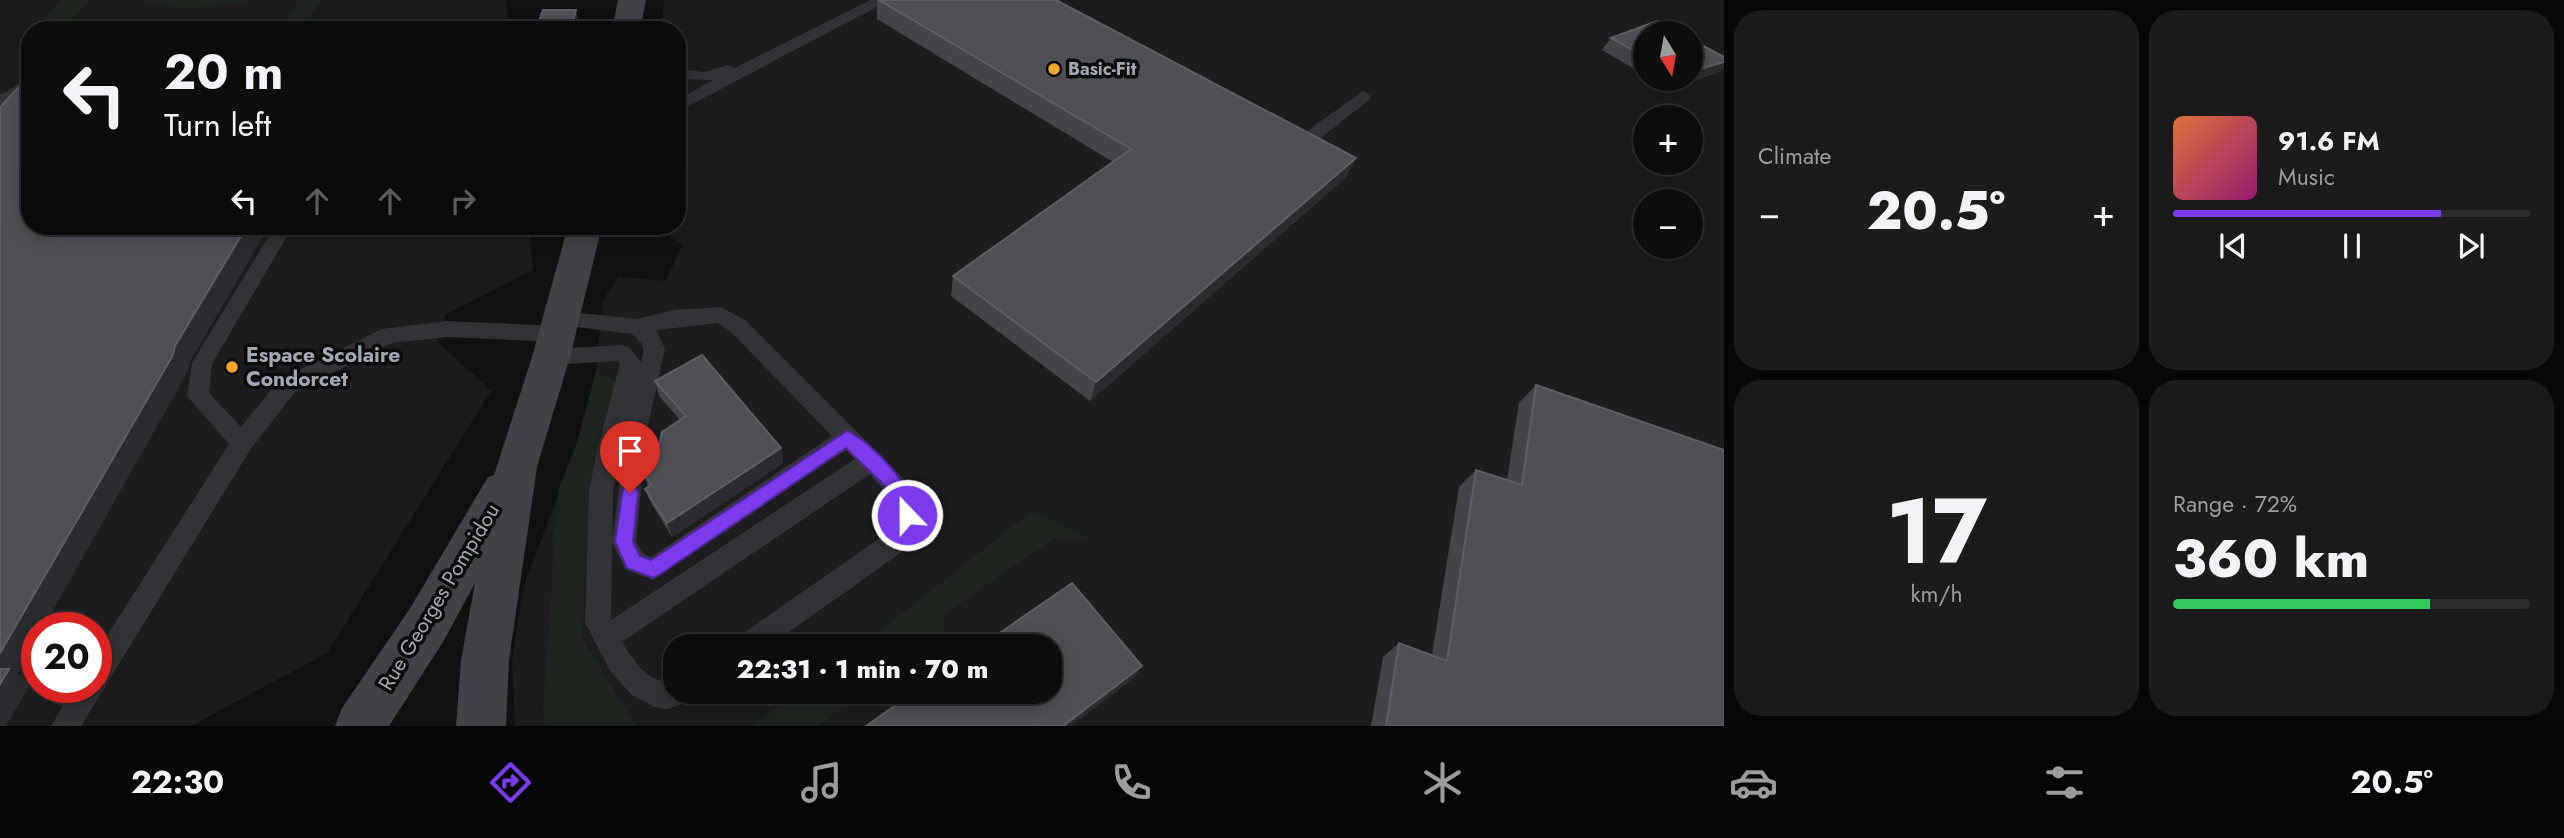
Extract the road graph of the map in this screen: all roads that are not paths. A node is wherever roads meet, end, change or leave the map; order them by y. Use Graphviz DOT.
graph roads {
  1 [pos="632,0"];
  2 [pos="883,0"];
  3 [pos="628,21"];
  4 [pos="757,62"];
  5 [pos="686,75"];
  6 [pos="21,88"];
  7 [pos="1363,96"];
  8 [pos="0,99"];
  9 [pos="686,102"];
  10 [pos="1270,120"];
  11 [pos="279,235"];
  12 [pos="583,235"];
  13 [pos="637,327"];
  14 [pos="556,337"];
  15 [pos="847,438"];
  16 [pos="242,443"];
  17 [pos="871,461"];
  18 [pos="516,467"];
  19 [pos="764,634"];
  20 [pos="605,639"];
  21 [pos="112,651"];
  22 [pos="663,694"];
  23 [pos="80,703"];
  24 [pos="65,726"];
  25 [pos="360,726"];
  26 [pos="481,726"];
  1 -- 3 [label="main road"];
  2 -- 4 [label="lane"];
  4 -- 5 [label="lane"];
  4 -- 9 [label="lane"];
  6 -- 8 [label="lane"];
  7 -- 10 [label="lane"];
  11 -- 16 [label="lane"];
  12 -- 14 [label="main road, Rue Georges Pompidou"];
  13 -- 14 [label="lane"];
  13 -- 15 [label="lane"];
  13 -- 15 [label="lane"];
  14 -- 16 [label="lane"];
  14 -- 18 [label="main road, Rue Georges Pompidou"];
  14 -- 20 [label="lane"];
  15 -- 17 [label="lane"];
  16 -- 21 [label="lane"];
  17 -- 19 [label="lane"];
  17 -- 20 [label="lane"];
  18 -- 25 [label="main road, Rue Georges Pompidou"];
  18 -- 26 [label="main road, Rue Georges Pompidou"];
  20 -- 22 [label="lane"];
  23 -- 24 [label="lane"];
}
